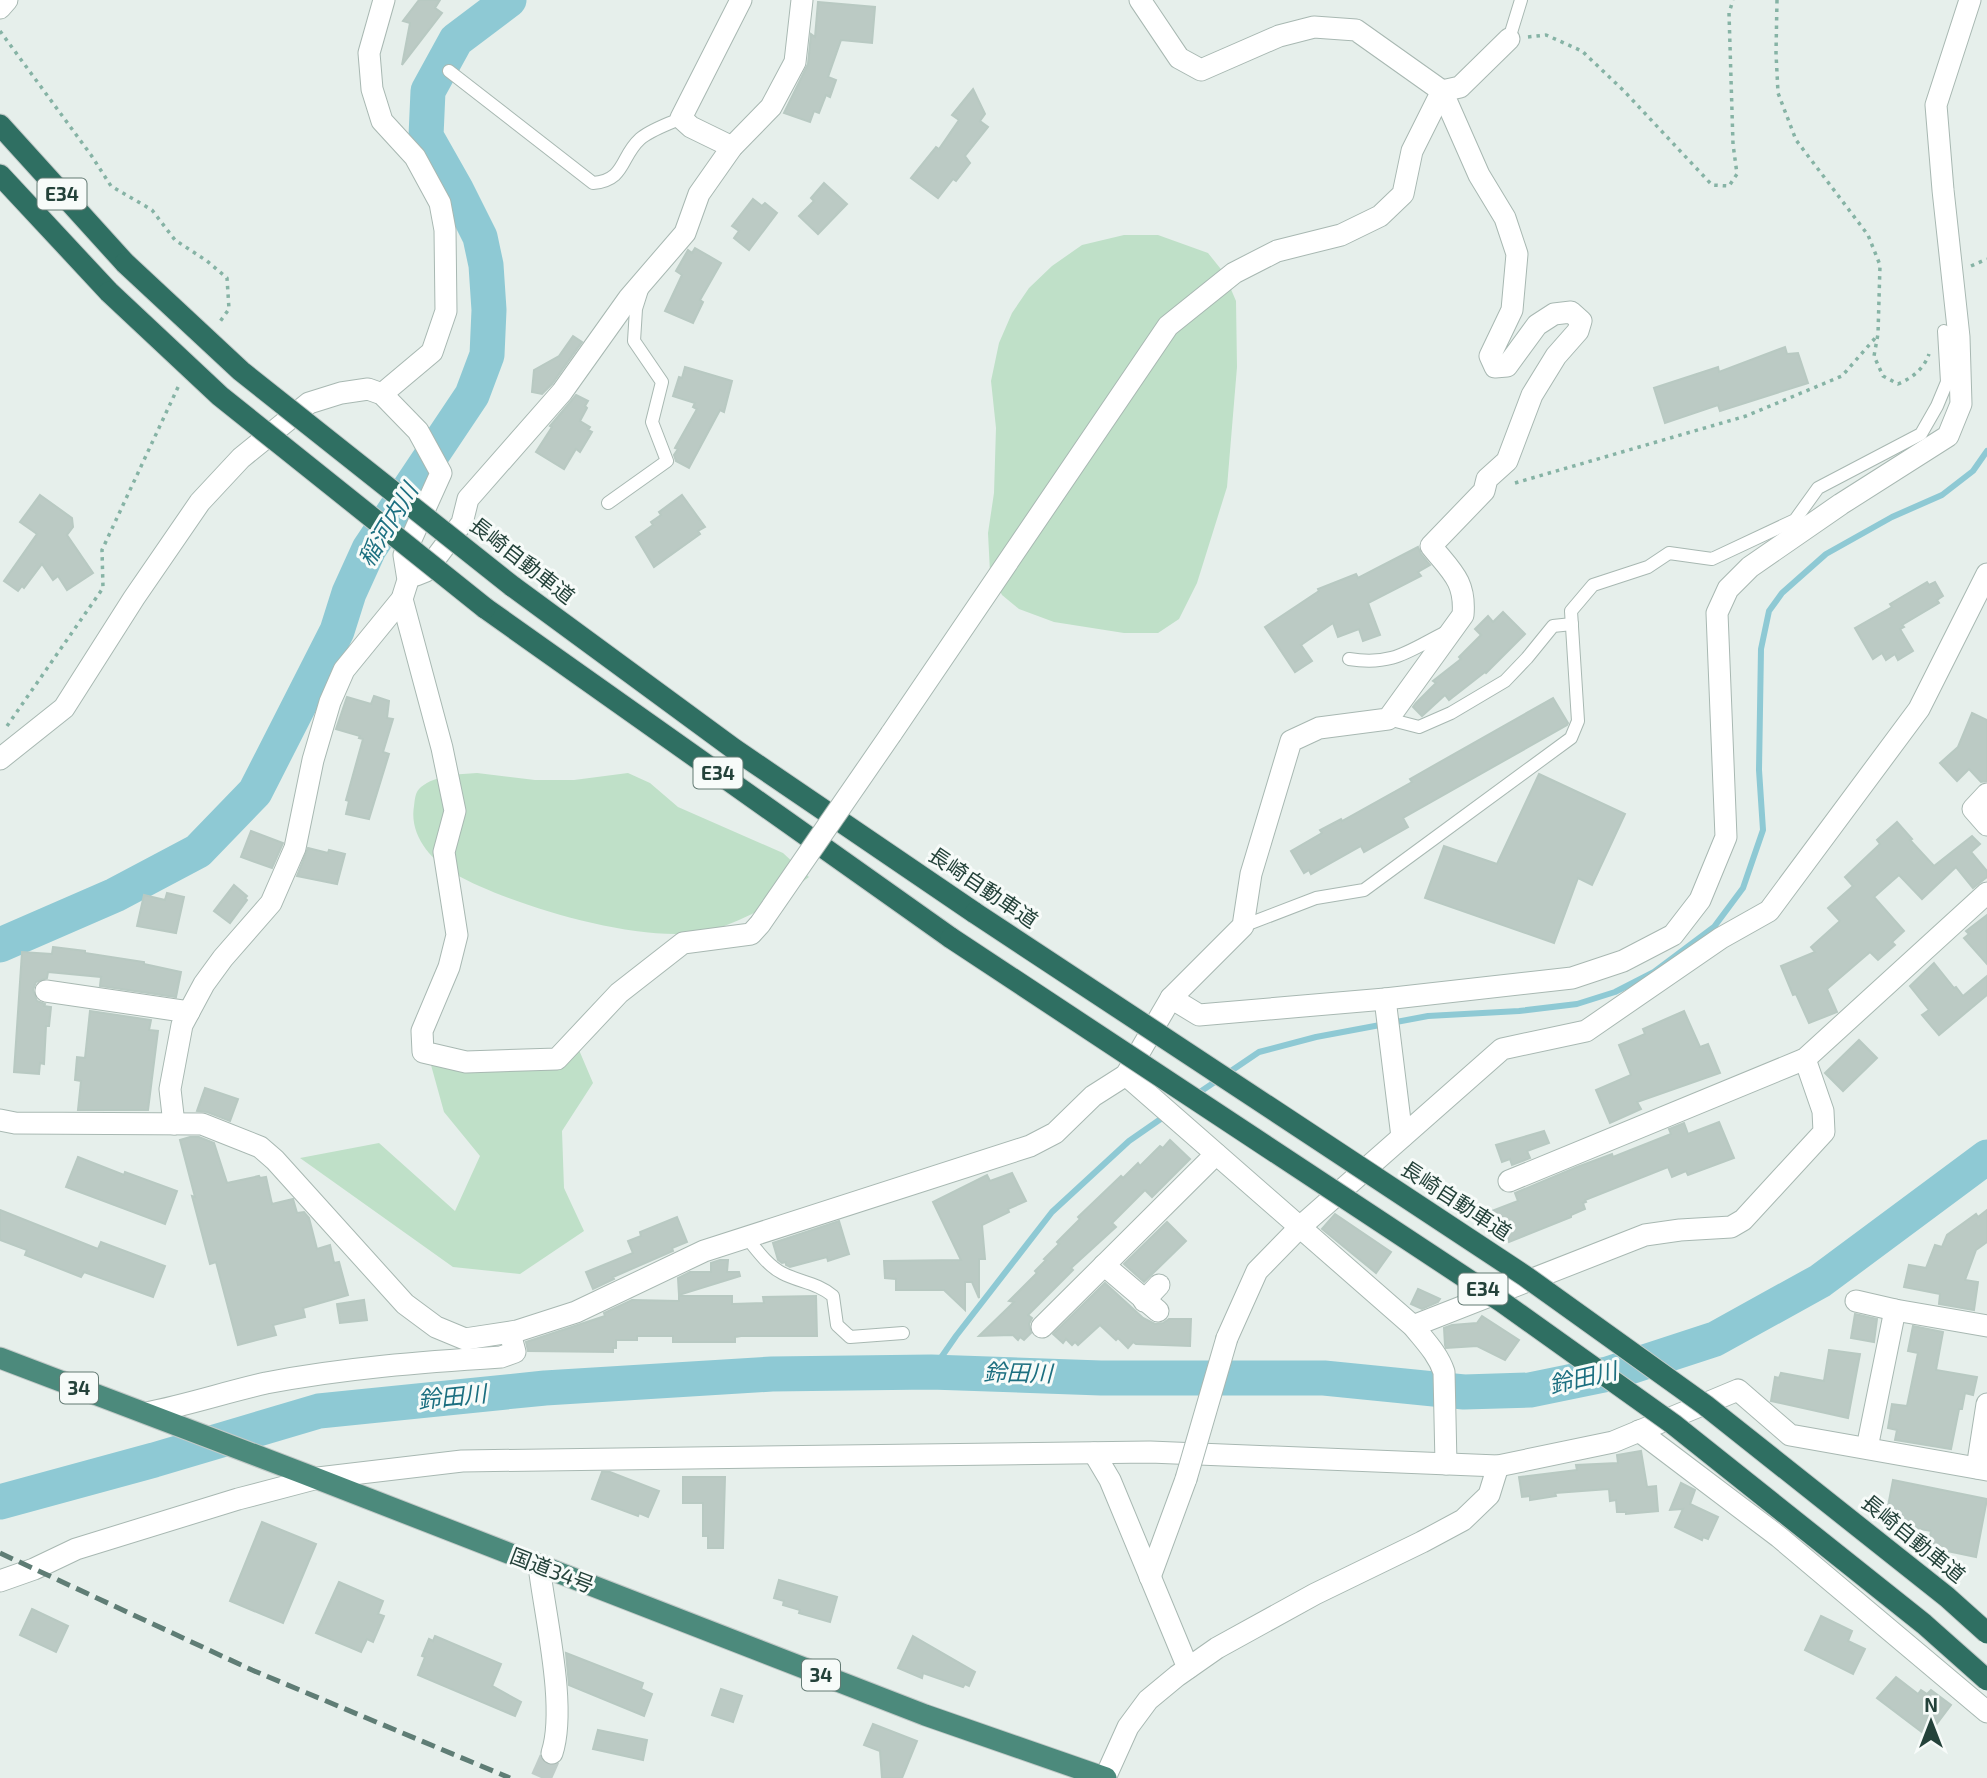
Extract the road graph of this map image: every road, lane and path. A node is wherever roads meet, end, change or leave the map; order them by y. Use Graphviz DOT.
graph roads {
  1 [pos="7,0"];
  2 [pos="384,0"];
  3 [pos="741,0"];
  4 [pos="802,0"];
  5 [pos="1140,0"];
  6 [pos="1521,0"];
  7 [pos="1733,0"];
  8 [pos="1777,0"];
  9 [pos="1970,0"];
  10 [pos="0,8"];
  11 [pos="0,31"];
  12 [pos="1509,39"];
  13 [pos="449,71"];
  14 [pos="1442,92"];
  15 [pos="681,118"];
  16 [pos="0,125"];
  17 [pos="732,147"];
  18 [pos="0,175"];
  19 [pos="1987,259"];
  20 [pos="647,276"];
  21 [pos="1954,289"];
  22 [pos="215,330"];
  23 [pos="1944,331"];
  24 [pos="1878,334"];
  25 [pos="1931,348"];
  26 [pos="181,381"];
  27 [pos="382,394"];
  28 [pos="1484,491"];
  29 [pos="608,503"];
  30 [pos="1987,574"];
  31 [pos="405,589"];
  32 [pos="1572,624"];
  33 [pos="1453,628"];
  34 [pos="1349,659"];
  35 [pos="1388,719"];
  36 [pos="0,736"];
  37 [pos="0,759"];
  38 [pos="1987,794"];
  39 [pos="1987,825"];
  40 [pos="1987,893"];
  41 [pos="1243,926"];
  42 [pos="46,991"];
  43 [pos="1171,998"];
  44 [pos="1386,1005"];
  45 [pos="189,1013"];
  46 [pos="1805,1059"];
  47 [pos="1126,1075"];
  48 [pos="0,1120"];
  49 [pos="174,1124"];
  50 [pos="1402,1138"];
  51 [pos="1216,1154"];
  52 [pos="1509,1181"];
  53 [pos="1300,1227"];
  54 [pos="747,1238"];
  55 [pos="1104,1265"];
  56 [pos="1159,1285"];
  57 [pos="1856,1301"];
  58 [pos="1895,1310"];
  59 [pos="1412,1326"];
  60 [pos="1987,1326"];
  61 [pos="1042,1327"];
  62 [pos="510,1333"];
  63 [pos="903,1333"];
  64 [pos="0,1358"];
  65 [pos="1987,1404"];
  66 [pos="152,1415"];
  67 [pos="1639,1431"];
  68 [pos="1867,1448"];
  69 [pos="1094,1453"];
  70 [pos="1446,1455"];
  71 [pos="1498,1466"];
  72 [pos="1982,1469"];
  73 [pos="312,1476"];
  74 [pos="539,1566"];
  75 [pos="1150,1577"];
  76 [pos="0,1581"];
  77 [pos="1987,1633"];
  78 [pos="1188,1668"];
  79 [pos="1987,1680"];
  80 [pos="1987,1712"];
  81 [pos="552,1753"];
  82 [pos="1105,1778"];
  1 -- 10 [label="street"];
  2 -- 27 [label="street"];
  3 -- 15 [label="street"];
  4 -- 17 [label="street"];
  5 -- 14 [label="street"];
  6 -- 12 [label="lane"];
  7 -- 12 [label="path"];
  8 -- 24 [label="path"];
  9 -- 21 [label="street"];
  11 -- 22 [label="path"];
  12 -- 14 [label="street"];
  13 -- 15 [label="lane"];
  14 -- 28 [label="street"];
  14 -- 31 [label="street, bridge"];
  15 -- 17 [label="street"];
  16 -- 77 [label="highway, 長崎自動車道 / E34, bridge"];
  17 -- 20 [label="street"];
  18 -- 79 [label="highway, E34, bridge"];
  19 -- 21 [label="path"];
  20 -- 29 [label="lane"];
  20 -- 31 [label="street"];
  21 -- 44 [label="street"];
  23 -- 32 [label="lane"];
  24 -- 25 [label="path"];
  24 -- 28 [label="path"];
  26 -- 36 [label="path"];
  27 -- 31 [label="street"];
  27 -- 37 [label="street"];
  28 -- 33 [label="street"];
  30 -- 50 [label="street"];
  31 -- 45 [label="street"];
  32 -- 35 [label="lane"];
  32 -- 41 [label="lane"];
  33 -- 34 [label="lane"];
  33 -- 35 [label="street"];
  35 -- 41 [label="street"];
  38 -- 39 [label="street"];
  40 -- 46 [label="street"];
  41 -- 43 [label="street"];
  42 -- 45 [label="street"];
  43 -- 44 [label="street"];
  43 -- 47 [label="street"];
  44 -- 50 [label="street"];
  45 -- 49 [label="street"];
  46 -- 52 [label="street"];
  46 -- 59 [label="street"];
  47 -- 51 [label="street"];
  47 -- 54 [label="street"];
  48 -- 49 [label="street"];
  49 -- 62 [label="street"];
  50 -- 53 [label="street"];
  51 -- 53 [label="street"];
  51 -- 55 [label="street"];
  53 -- 59 [label="street"];
  53 -- 75 [label="street, bridge"];
  54 -- 62 [label="street"];
  54 -- 63 [label="lane"];
  55 -- 56 [label="street"];
  55 -- 61 [label="street"];
  57 -- 58 [label="street"];
  58 -- 60 [label="street"];
  58 -- 68 [label="street"];
  59 -- 70 [label="street"];
  62 -- 66 [label="street"];
  64 -- 66 [label="highway, 国道34号 / 34"];
  65 -- 72 [label="street"];
  66 -- 73 [label="highway, 国道34号 / 34"];
  67 -- 68 [label="street"];
  67 -- 71 [label="street"];
  67 -- 80 [label="street"];
  68 -- 72 [label="street"];
  69 -- 70 [label="street"];
  69 -- 73 [label="street"];
  69 -- 75 [label="street"];
  70 -- 71 [label="street"];
  71 -- 78 [label="street"];
  73 -- 74 [label="highway, 国道34号 / 34"];
  73 -- 76 [label="street"];
  74 -- 81 [label="street"];
  74 -- 82 [label="highway, 国道34号 / 34"];
  75 -- 78 [label="street"];
  78 -- 82 [label="street"];
}
